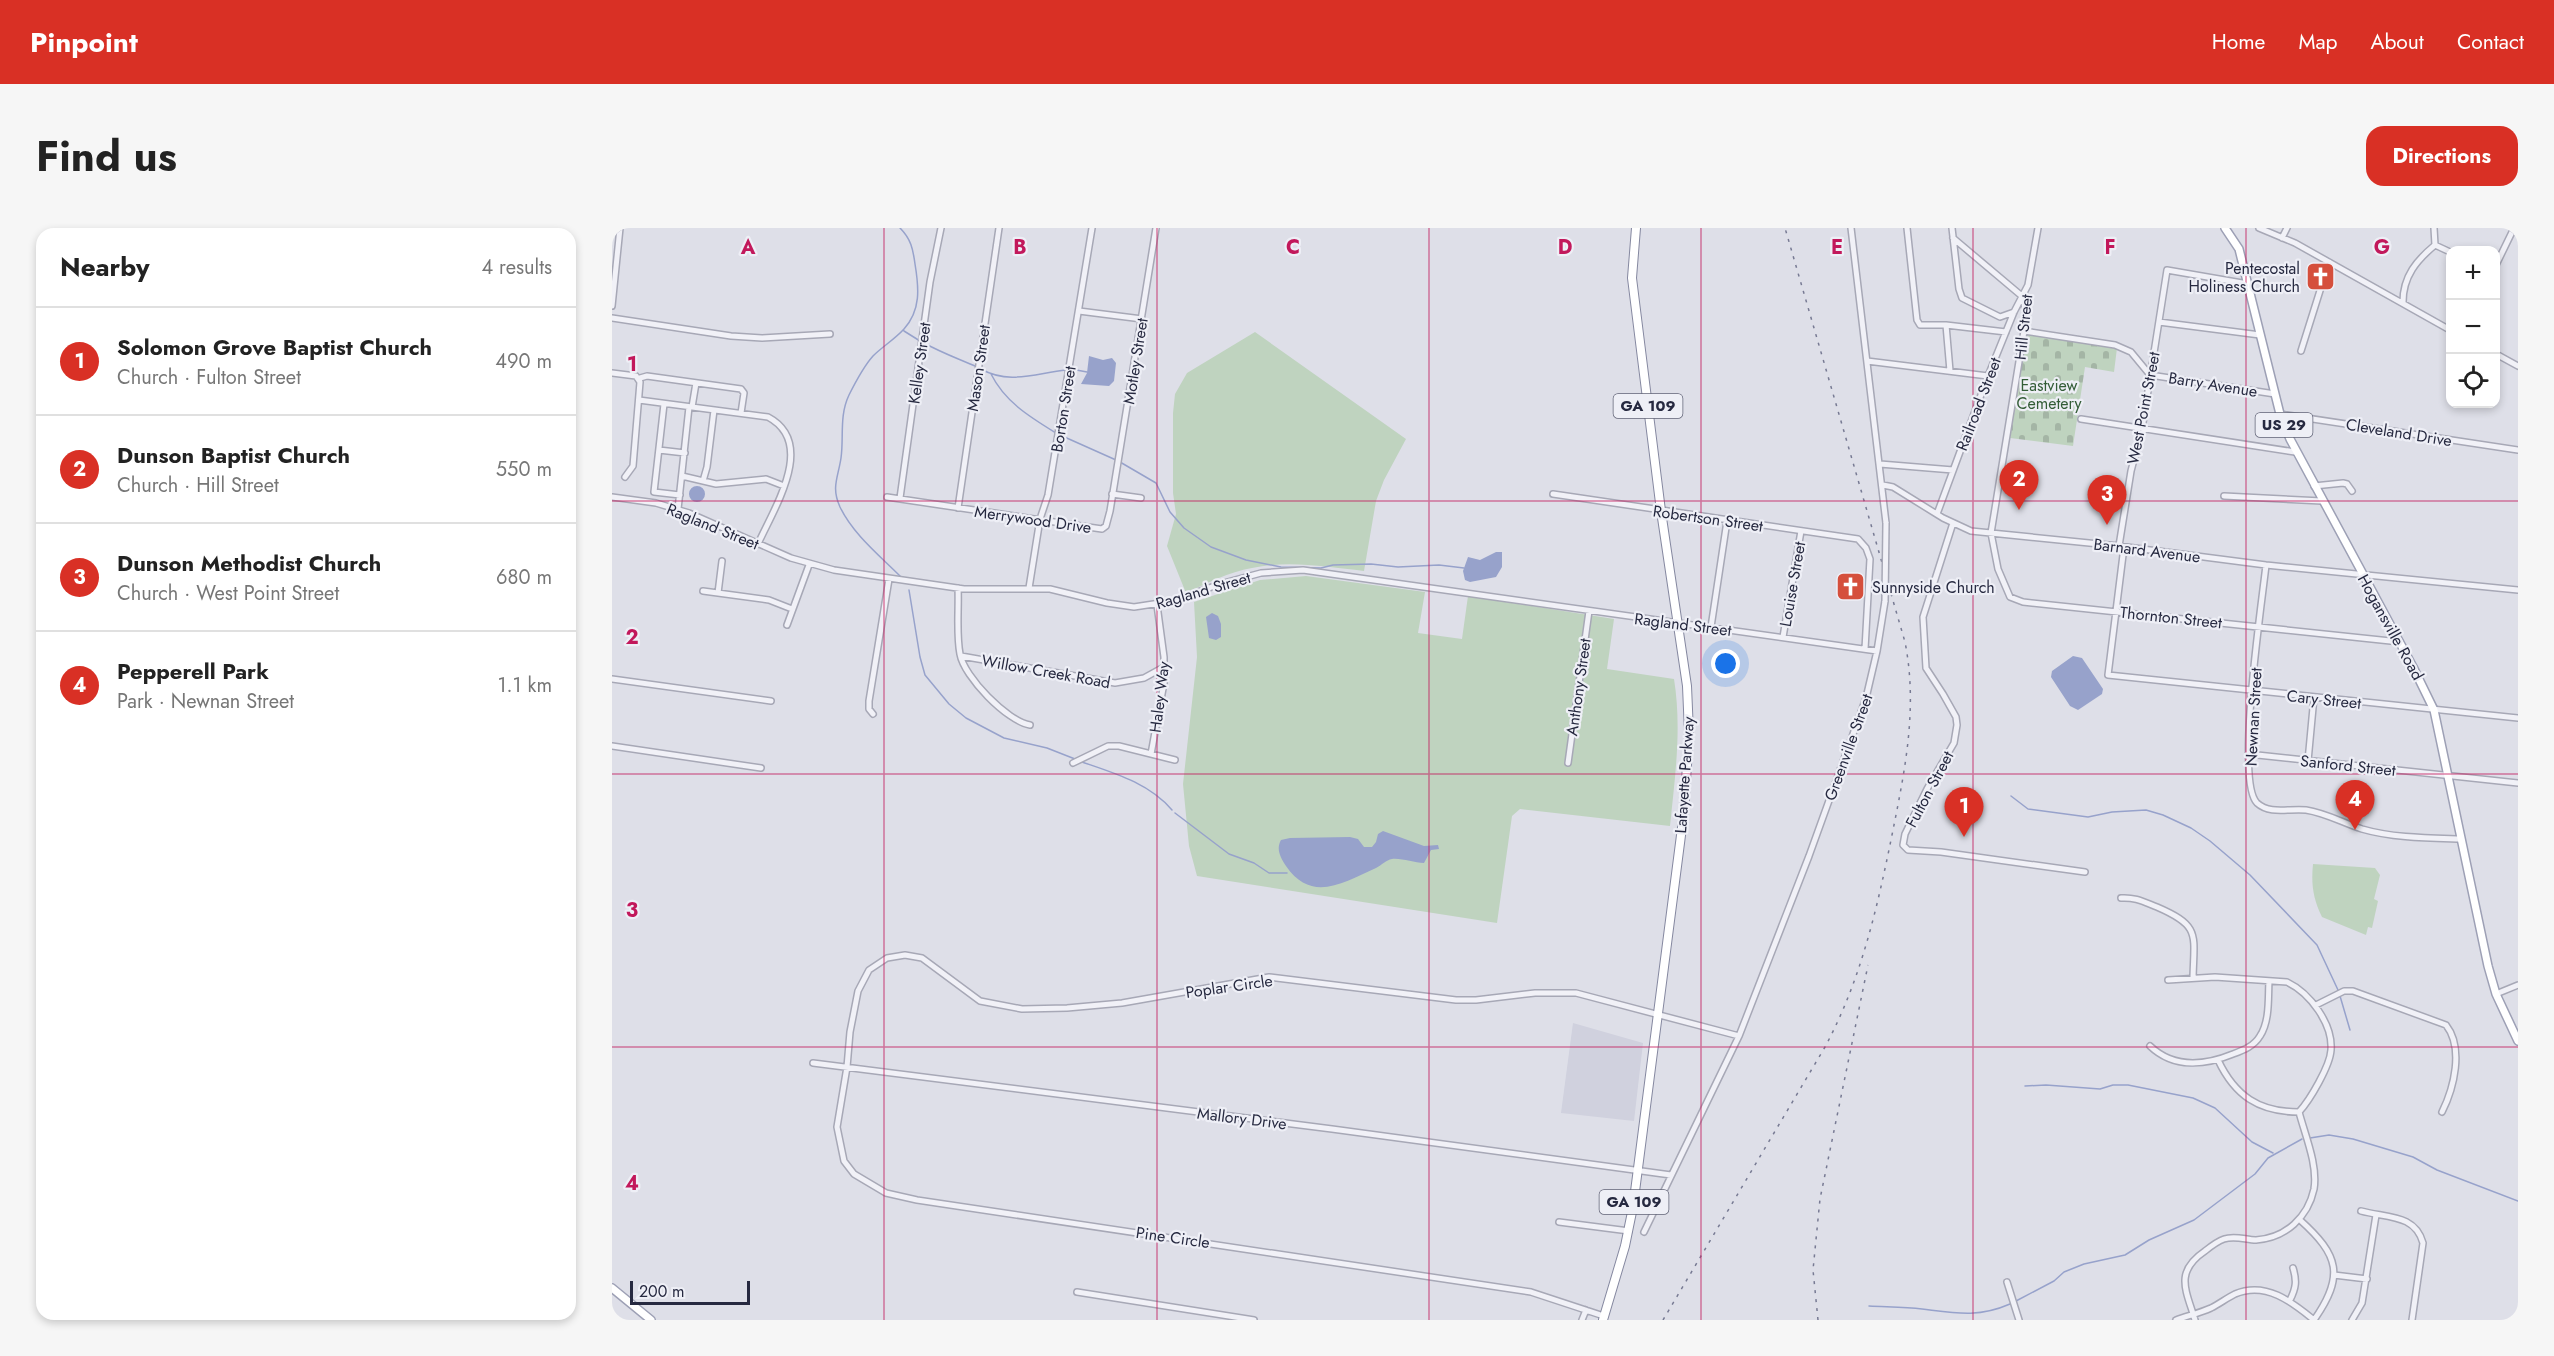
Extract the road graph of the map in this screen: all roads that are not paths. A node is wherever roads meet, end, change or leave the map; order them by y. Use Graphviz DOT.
graph roads {
  1 [pos="620,228"];
  2 [pos="941,228"];
  3 [pos="999,228"];
  4 [pos="1092,228"];
  5 [pos="1156,228"];
  6 [pos="1636,228"];
  7 [pos="1851,228"];
  8 [pos="1907,228"];
  9 [pos="1952,228"];
  10 [pos="2038,228"];
  11 [pos="2259,228"];
  12 [pos="2286,228"];
  13 [pos="2434,228"];
  14 [pos="2514,228"];
  15 [pos="2226,229"];
  16 [pos="1953,238"];
  17 [pos="2282,238"];
  18 [pos="2435,245"];
  19 [pos="2446,250"];
  20 [pos="2500,257"];
  21 [pos="2329,262"];
  22 [pos="2248,284"];
  23 [pos="2023,297"];
  24 [pos="2403,302"];
  25 [pos="612,306"];
  26 [pos="1079,311"];
  27 [pos="2014,312"];
  28 [pos="2000,317"];
  29 [pos="612,318"];
  30 [pos="1142,319"];
  31 [pos="2159,322"];
  32 [pos="1946,325"];
  33 [pos="2446,327"];
  34 [pos="2007,330"];
  35 [pos="2024,331"];
  36 [pos="830,334"];
  37 [pos="2260,335"];
  38 [pos="2301,351"];
  39 [pos="2500,356"];
  40 [pos="1867,361"];
  41 [pos="2517,364"];
  42 [pos="1950,371"];
  43 [pos="612,373"];
  44 [pos="2151,375"];
  45 [pos="1988,376"];
  46 [pos="640,378"];
  47 [pos="696,383"];
  48 [pos="2275,394"];
  49 [pos="639,400"];
  50 [pos="664,404"];
  51 [pos="691,407"];
  52 [pos="714,410"];
  53 [pos="741,413"];
  54 [pos="2280,414"];
  55 [pos="2080,419"];
  56 [pos="2142,429"];
  57 [pos="659,450"];
  58 [pos="2518,450"];
  59 [pos="2295,452"];
  60 [pos="685,453"];
  61 [pos="1880,464"];
  62 [pos="1953,470"];
  63 [pos="682,476"];
  64 [pos="625,477"];
  65 [pos="703,481"];
  66 [pos="1883,484"];
  67 [pos="784,486"];
  68 [pos="2314,486"];
  69 [pos="2352,491"];
  70 [pos="1112,494"];
  71 [pos="1553,494"];
  72 [pos="680,495"];
  73 [pos="2224,495"];
  74 [pos="612,497"];
  75 [pos="887,497"];
  76 [pos="900,498"];
  77 [pos="1141,498"];
  78 [pos="2322,501"];
  79 [pos="958,508"];
  80 [pos="678,509"];
  81 [pos="1661,512"];
  82 [pos="1937,514"];
  83 [pos="1040,519"];
  84 [pos="1727,521"];
  85 [pos="1953,523"];
  86 [pos="1801,531"];
  87 [pos="1991,533"];
  88 [pos="758,544"];
  89 [pos="2122,546"];
  90 [pos="722,561"];
  91 [pos="809,565"];
  92 [pos="2266,565"];
  93 [pos="2362,574"];
  94 [pos="890,579"];
  95 [pos="958,588"];
  96 [pos="1029,588"];
  97 [pos="2518,590"];
  98 [pos="703,591"];
  99 [pos="718,593"];
  100 [pos="1157,605"];
  101 [pos="792,609"];
  102 [pos="1588,611"];
  103 [pos="2115,611"];
  104 [pos="1678,622"];
  105 [pos="787,625"];
  106 [pos="1711,627"];
  107 [pos="2260,627"];
  108 [pos="1783,637"];
  109 [pos="2400,642"];
  110 [pos="1865,649"];
  111 [pos="1877,651"];
  112 [pos="961,656"];
  113 [pos="1164,667"];
  114 [pos="2108,675"];
  115 [pos="612,679"];
  116 [pos="2253,691"];
  117 [pos="2314,698"];
  118 [pos="771,701"];
  119 [pos="2434,710"];
  120 [pos="873,714"];
  121 [pos="2518,718"];
  122 [pos="1030,725"];
  123 [pos="612,746"];
  124 [pos="1151,754"];
  125 [pos="2248,754"];
  126 [pos="1175,760"];
  127 [pos="2308,760"];
  128 [pos="1073,763"];
  129 [pos="1568,763"];
  130 [pos="761,768"];
  131 [pos="2449,776"];
  132 [pos="2518,783"];
  133 [pos="2461,839"];
  134 [pos="2085,872"];
  135 [pos="2121,898"];
  136 [pos="2193,978"];
  137 [pos="2168,980"];
  138 [pos="2269,981"];
  139 [pos="2518,986"];
  140 [pos="2496,994"];
  141 [pos="2316,1005"];
  142 [pos="1657,1015"];
  143 [pos="1739,1036"];
  144 [pos="2518,1041"];
  145 [pos="2150,1046"];
  146 [pos="2218,1060"];
  147 [pos="813,1063"];
  148 [pos="847,1067"];
  149 [pos="2299,1112"];
  150 [pos="2442,1112"];
  151 [pos="1639,1169"];
  152 [pos="1671,1175"];
  153 [pos="2361,1211"];
  154 [pos="2376,1215"];
  155 [pos="2300,1220"];
  156 [pos="1559,1222"];
  157 [pos="1629,1231"];
  158 [pos="1644,1232"];
  159 [pos="2293,1268"];
  160 [pos="2334,1275"];
  161 [pos="2367,1280"];
  162 [pos="2007,1282"];
  163 [pos="612,1288"];
  164 [pos="1077,1292"];
  165 [pos="2290,1300"];
  166 [pos="1586,1310"];
  167 [pos="2194,1317"];
  168 [pos="1604,1318"];
  169 [pos="651,1320"];
  170 [pos="1254,1320"];
  171 [pos="1582,1320"];
  172 [pos="2019,1320"];
  173 [pos="2176,1320"];
  174 [pos="2314,1320"];
  175 [pos="2352,1320"];
  176 [pos="2412,1320"];
  1 -- 25 [label="street"];
  2 -- 76 [label="street, Kelley Street"];
  3 -- 79 [label="street, Mason Street"];
  4 -- 26 [label="street, Borton Street"];
  5 -- 30 [label="street, Motley Street"];
  6 -- 81 [label="highway, Lafayette Parkway / GA 109"];
  7 -- 40 [label="street, Greenville Street"];
  8 -- 32 [label="street"];
  9 -- 16 [label="street"];
  10 -- 23 [label="street, Hill Street"];
  11 -- 17 [label="street"];
  12 -- 17 [label="street"];
  13 -- 18 [label="street"];
  14 -- 20 [label="street"];
  15 -- 22 [label="main road, Hogansville Road / US 29"];
  16 -- 23 [label="street"];
  16 -- 28 [label="street"];
  17 -- 21 [label="street"];
  18 -- 19 [label="street"];
  18 -- 24 [label="street"];
  21 -- 24 [label="street"];
  21 -- 38 [label="street"];
  22 -- 31 [label="street, West Point Street"];
  22 -- 37 [label="main road, Hogansville Road / US 29"];
  23 -- 27 [label="street, Railroad Street"];
  23 -- 35 [label="street, Hill Street"];
  24 -- 33 [label="street"];
  26 -- 30 [label="street"];
  26 -- 83 [label="street, Borton Street"];
  27 -- 28 [label="street"];
  27 -- 34 [label="street, Railroad Street"];
  28 -- 34 [label="street"];
  29 -- 36 [label="street"];
  30 -- 70 [label="street, Motley Street"];
  31 -- 37 [label="street"];
  31 -- 44 [label="street, West Point Street"];
  32 -- 34 [label="street"];
  32 -- 42 [label="street"];
  34 -- 45 [label="street, Railroad Street"];
  35 -- 44 [label="street"];
  35 -- 87 [label="street, Hill Street"];
  37 -- 48 [label="main road, Hogansville Road / US 29"];
  39 -- 41 [label="street"];
  40 -- 42 [label="street"];
  40 -- 61 [label="street, Greenville Street"];
  42 -- 45 [label="street"];
  43 -- 46 [label="street"];
  44 -- 48 [label="street, Barry Avenue"];
  44 -- 56 [label="street, West Point Street"];
  45 -- 62 [label="street, Railroad Street"];
  46 -- 47 [label="street"];
  46 -- 49 [label="street"];
  47 -- 51 [label="street"];
  47 -- 53 [label="street"];
  48 -- 54 [label="main road, Hogansville Road / US 29"];
  49 -- 50 [label="street"];
  49 -- 64 [label="street"];
  50 -- 51 [label="street"];
  50 -- 57 [label="street"];
  51 -- 52 [label="street"];
  51 -- 60 [label="street"];
  52 -- 53 [label="street"];
  52 -- 65 [label="street"];
  53 -- 67 [label="street"];
  54 -- 58 [label="street, Cleveland Drive"];
  54 -- 59 [label="main road, Hogansville Road / US 29"];
  55 -- 56 [label="street"];
  56 -- 59 [label="street"];
  56 -- 89 [label="street, West Point Street"];
  57 -- 60 [label="street"];
  57 -- 72 [label="street"];
  59 -- 68 [label="main road, Hogansville Road / US 29"];
  60 -- 63 [label="street"];
  61 -- 62 [label="street"];
  61 -- 66 [label="street, Greenville Street"];
  62 -- 82 [label="street, Railroad Street"];
  63 -- 65 [label="street"];
  63 -- 72 [label="street"];
  65 -- 67 [label="street"];
  66 -- 82 [label="street, Barnard Avenue"];
  66 -- 111 [label="street, Greenville Street, bridge"];
  67 -- 88 [label="street"];
  68 -- 69 [label="street"];
  68 -- 78 [label="main road, Hogansville Road / US 29"];
  70 -- 77 [label="street"];
  70 -- 83 [label="street, Merrywood Drive"];
  71 -- 81 [label="street, Robertson Street"];
  72 -- 80 [label="street"];
  73 -- 78 [label="street"];
  74 -- 80 [label="street, Ragland Street"];
  75 -- 76 [label="street, Merrywood Drive"];
  76 -- 79 [label="street, Merrywood Drive"];
  78 -- 93 [label="main road, Hogansville Road / US 29"];
  79 -- 83 [label="street, Merrywood Drive"];
  80 -- 88 [label="street, Ragland Street"];
  81 -- 84 [label="street, Robertson Street"];
  81 -- 104 [label="highway, Lafayette Parkway / GA 109"];
  82 -- 85 [label="street, Barnard Avenue"];
  83 -- 96 [label="street, Borton Street"];
  84 -- 86 [label="street, Robertson Street"];
  84 -- 106 [label="street"];
  85 -- 87 [label="street, Barnard Avenue"];
  85 -- 134 [label="street, Fulton Street"];
  86 -- 108 [label="street, Louise Street"];
  86 -- 110 [label="street, Robertson Street"];
  87 -- 89 [label="street, Barnard Avenue"];
  87 -- 103 [label="street, Thornton Street"];
  88 -- 91 [label="street, Ragland Street"];
  89 -- 92 [label="street, Barnard Avenue"];
  89 -- 103 [label="street, West Point Street"];
  90 -- 99 [label="street"];
  91 -- 94 [label="street, Ragland Street"];
  91 -- 101 [label="street"];
  92 -- 93 [label="street, Barnard Avenue"];
  92 -- 107 [label="street, Newnan Street"];
  93 -- 97 [label="street, Barnard Avenue"];
  93 -- 109 [label="main road, Hogansville Road / US 29"];
  94 -- 95 [label="street, Ragland Street"];
  94 -- 120 [label="street"];
  95 -- 96 [label="street, Ragland Street"];
  95 -- 112 [label="street"];
  96 -- 100 [label="street, Ragland Street"];
  98 -- 99 [label="street"];
  99 -- 101 [label="street"];
  100 -- 102 [label="street, Ragland Street"];
  100 -- 113 [label="street, Haley Way"];
  101 -- 105 [label="street"];
  102 -- 104 [label="street, Ragland Street"];
  102 -- 129 [label="street, Anthony Street"];
  103 -- 107 [label="street, Thornton Street"];
  103 -- 114 [label="street, West Point Street"];
  104 -- 106 [label="street, Ragland Street"];
  104 -- 142 [label="highway, Lafayette Parkway / GA 109"];
  106 -- 108 [label="street, Ragland Street"];
  107 -- 109 [label="street, Thornton Street"];
  107 -- 116 [label="street, Newnan Street"];
  108 -- 110 [label="street, Ragland Street"];
  109 -- 119 [label="main road, Hogansville Road / US 29"];
  110 -- 111 [label="street, Ragland Street"];
  111 -- 143 [label="street, Greenville Street"];
  112 -- 113 [label="street, Willow Creek Road"];
  112 -- 122 [label="street"];
  113 -- 124 [label="street, Haley Way"];
  114 -- 116 [label="street, Cary Street"];
  115 -- 118 [label="street"];
  116 -- 117 [label="street, Cary Street"];
  116 -- 125 [label="street, Newnan Street"];
  117 -- 119 [label="street, Cary Street"];
  117 -- 127 [label="street"];
  119 -- 121 [label="street, Cary Street"];
  119 -- 131 [label="main road, Hogansville Road / US 29"];
  123 -- 130 [label="street"];
  124 -- 126 [label="street"];
  124 -- 128 [label="street"];
  125 -- 127 [label="street, Sanford Street"];
  125 -- 133 [label="street, Newnan Street"];
  127 -- 131 [label="street, Sanford Street"];
  131 -- 132 [label="street, Sanford Street"];
  131 -- 133 [label="main road, Hogansville Road / US 29"];
  133 -- 140 [label="main road, Hogansville Road / US 29"];
  135 -- 136 [label="street"];
  136 -- 137 [label="street"];
  136 -- 138 [label="street"];
  138 -- 141 [label="street"];
  138 -- 146 [label="street"];
  139 -- 140 [label="street"];
  140 -- 144 [label="main road, Hogansville Road / US 29"];
  141 -- 149 [label="street"];
  141 -- 150 [label="street"];
  142 -- 143 [label="street, Poplar Circle"];
  142 -- 148 [label="street, Poplar Circle"];
  142 -- 151 [label="highway, Lafayette Parkway / GA 109"];
  143 -- 152 [label="street, Greenville Street"];
  145 -- 146 [label="street"];
  146 -- 149 [label="street"];
  147 -- 148 [label="street, Mallory Drive"];
  148 -- 151 [label="street, Mallory Drive"];
  148 -- 166 [label="street, Pine Circle"];
  149 -- 155 [label="street"];
  151 -- 152 [label="street, Mallory Drive"];
  151 -- 157 [label="highway, Lafayette Parkway / GA 109"];
  152 -- 158 [label="street, Greenville Street"];
  153 -- 154 [label="street"];
  154 -- 161 [label="street"];
  154 -- 176 [label="street"];
  155 -- 160 [label="street"];
  155 -- 167 [label="street"];
  156 -- 157 [label="street"];
  157 -- 168 [label="highway, Lafayette Parkway / GA 109"];
  159 -- 165 [label="street"];
  160 -- 161 [label="street"];
  160 -- 174 [label="street"];
  161 -- 175 [label="street"];
  162 -- 172 [label="street"];
  163 -- 169 [label="main road"];
  164 -- 170 [label="street"];
  165 -- 167 [label="street"];
  165 -- 174 [label="street"];
  166 -- 168 [label="street, Pine Circle"];
  166 -- 171 [label="street"];
  167 -- 173 [label="street"];
}
